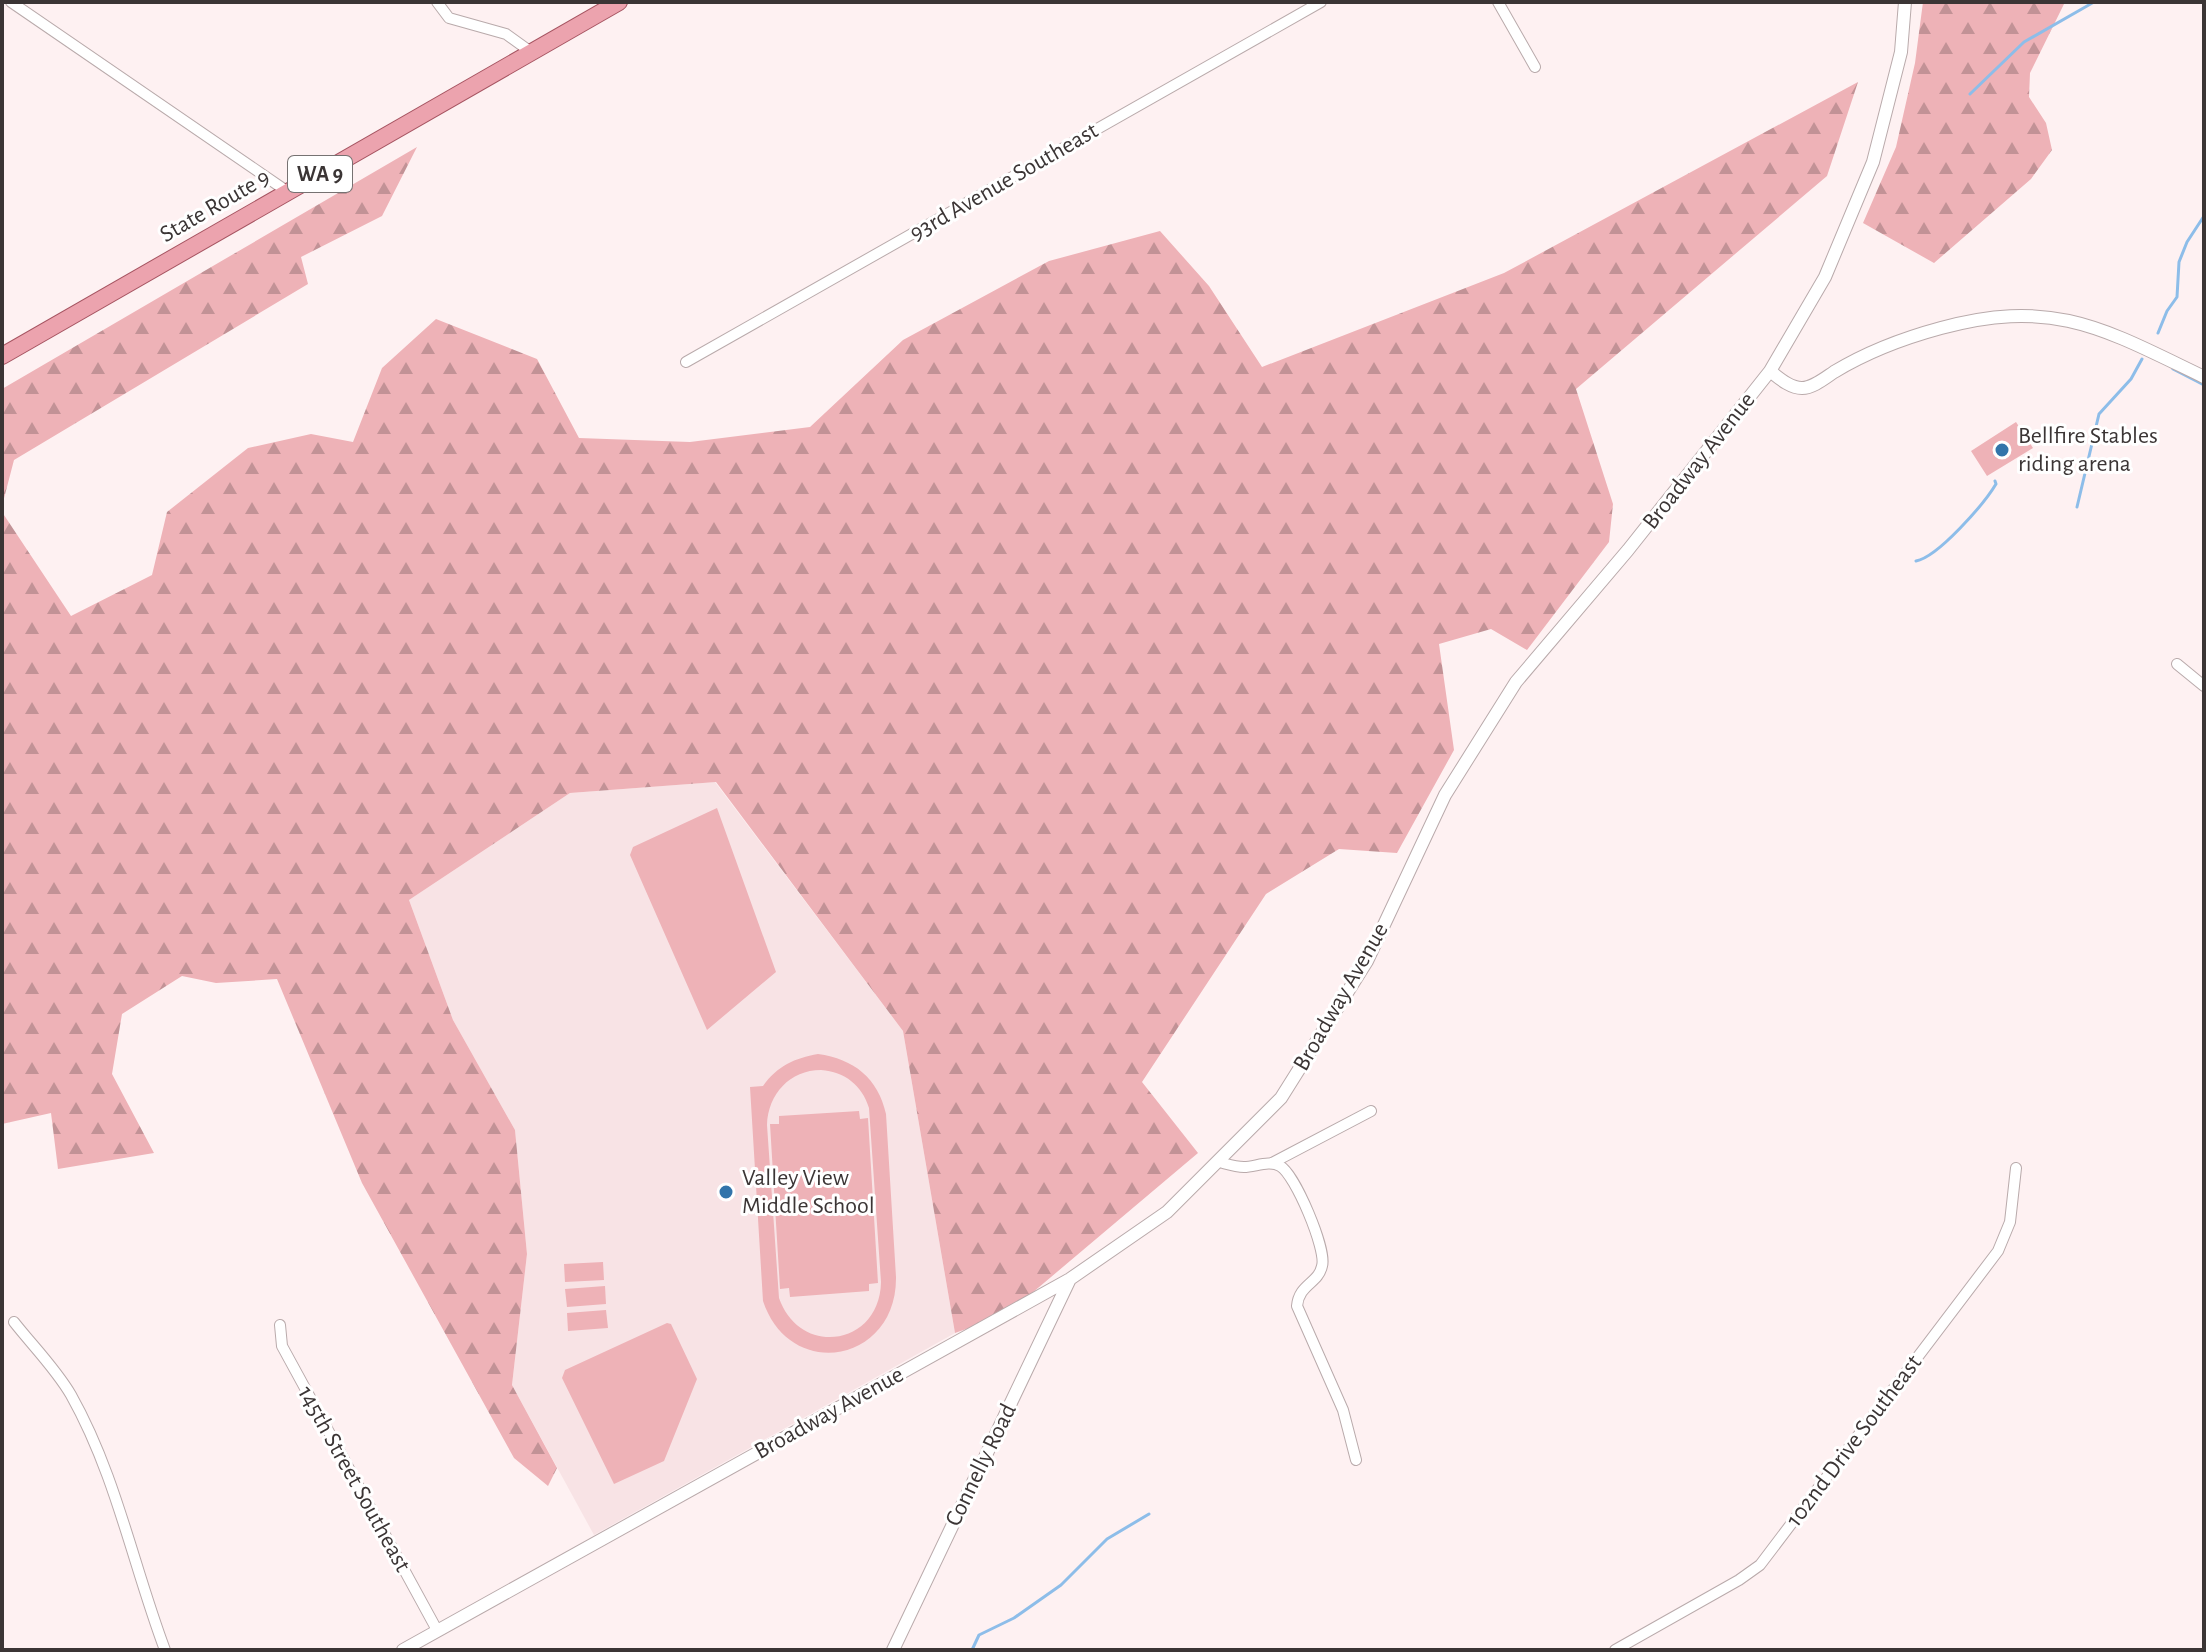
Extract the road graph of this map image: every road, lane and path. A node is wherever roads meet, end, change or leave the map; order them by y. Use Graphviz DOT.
graph roads {
  1 [pos="11,2"];
  2 [pos="437,2"];
  3 [pos="619,2"];
  4 [pos="1321,2"];
  5 [pos="1498,2"];
  6 [pos="1905,2"];
  7 [pos="531,52"];
  8 [pos="1535,67"];
  9 [pos="288,192"];
  10 [pos="2,356"];
  11 [pos="686,362"];
  12 [pos="1770,371"];
  13 [pos="2204,377"];
  14 [pos="2177,664"];
  15 [pos="2204,686"];
  16 [pos="1371,1111"];
  17 [pos="1219,1162"];
  18 [pos="1272,1163"];
  19 [pos="2016,1168"];
  20 [pos="1070,1279"];
  21 [pos="14,1322"];
  22 [pos="280,1325"];
  23 [pos="1356,1460"];
  24 [pos="437,1630"];
  25 [pos="165,1650"];
  26 [pos="403,1650"];
  27 [pos="893,1650"];
  28 [pos="1615,1650"];
  1 -- 9 [label="street"];
  2 -- 7 [label="street"];
  3 -- 7 [label="main road, State Route 9 / WA 9"];
  4 -- 11 [label="street, 93rd Avenue Southeast"];
  5 -- 8 [label="street"];
  6 -- 12 [label="street, Broadway Avenue"];
  7 -- 9 [label="main road, State Route 9 / WA 9"];
  9 -- 10 [label="main road, State Route 9 / WA 9"];
  12 -- 13 [label="street"];
  12 -- 17 [label="street, Broadway Avenue"];
  14 -- 15 [label="street"];
  16 -- 18 [label="street"];
  17 -- 18 [label="street"];
  17 -- 20 [label="street, Broadway Avenue"];
  18 -- 23 [label="street"];
  19 -- 28 [label="street, 102nd Drive Southeast"];
  20 -- 24 [label="street, Broadway Avenue"];
  20 -- 27 [label="street, Connelly Road"];
  21 -- 25 [label="street"];
  22 -- 24 [label="street, 145th Street Southeast"];
  24 -- 26 [label="street, Broadway Avenue"];
}
